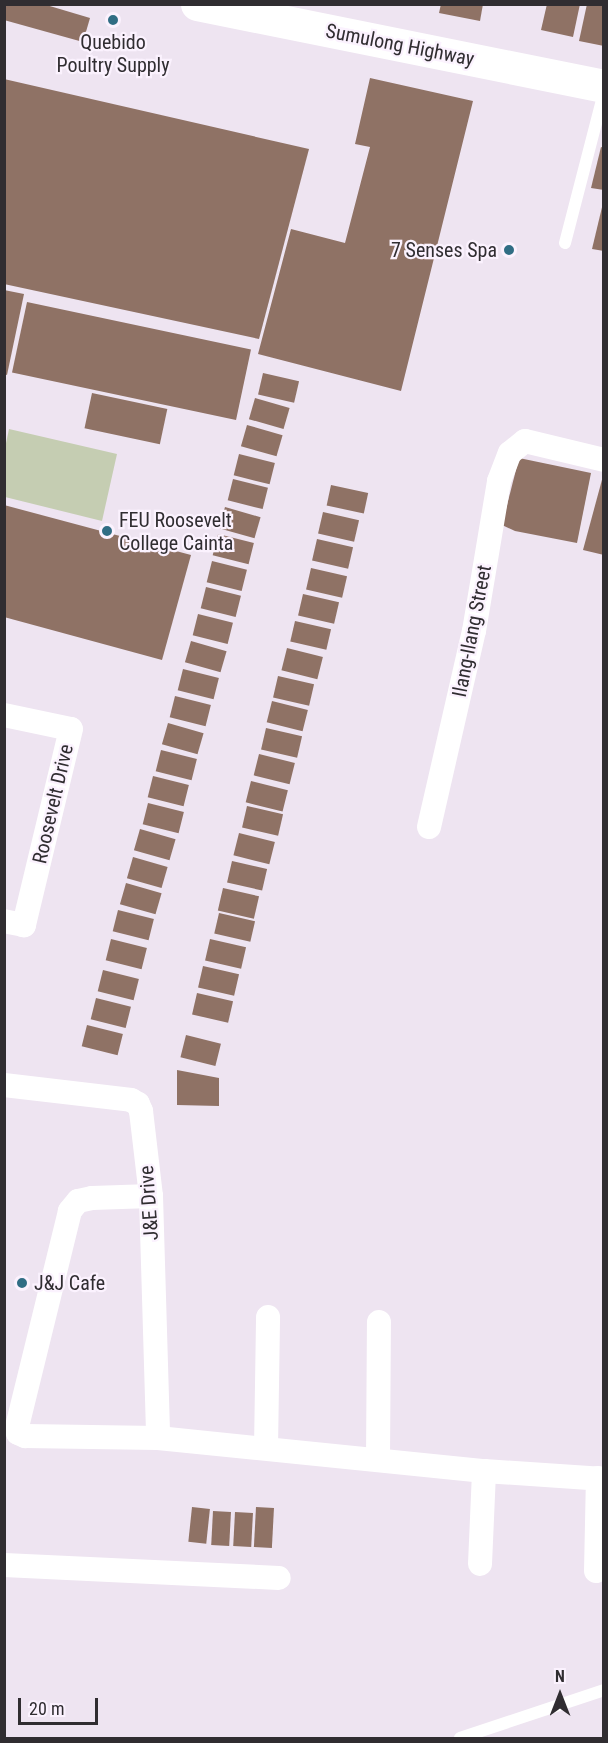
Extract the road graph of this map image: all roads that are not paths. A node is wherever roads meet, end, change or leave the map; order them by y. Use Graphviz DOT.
graph roads {
  1 [pos="197,5"];
  2 [pos="278,12"];
  3 [pos="603,86"];
  4 [pos="603,92"];
  5 [pos="565,243"];
  6 [pos="603,460"];
  7 [pos="4,715"];
  8 [pos="429,827"];
  9 [pos="4,921"];
  10 [pos="4,1085"];
  11 [pos="151,1196"];
  12 [pos="268,1317"];
  13 [pos="379,1322"];
  14 [pos="158,1438"];
  15 [pos="266,1448"];
  16 [pos="378,1459"];
  17 [pos="484,1471"];
  18 [pos="601,1478"];
  19 [pos="480,1564"];
  20 [pos="4,1565"];
  21 [pos="596,1571"];
  22 [pos="279,1578"];
  23 [pos="603,1690"];
  24 [pos="460,1738"];
  1 -- 2 [label="main road, Sumulong Highway"];
  2 -- 3 [label="main road, Sumulong Highway"];
  4 -- 5 [label="lane"];
  6 -- 8 [label="street, Ilang-Ilang Street"];
  7 -- 9 [label="street, Roosevelt Drive"];
  10 -- 11 [label="street, J&E Drive"];
  11 -- 14 [label="street, J&E Drive"];
  11 -- 14 [label="street"];
  12 -- 15 [label="street"];
  13 -- 16 [label="street"];
  14 -- 15 [label="street"];
  15 -- 16 [label="street"];
  16 -- 17 [label="street"];
  17 -- 18 [label="street"];
  17 -- 19 [label="street"];
  18 -- 21 [label="street"];
  20 -- 22 [label="street"];
  23 -- 24 [label="lane"];
}
